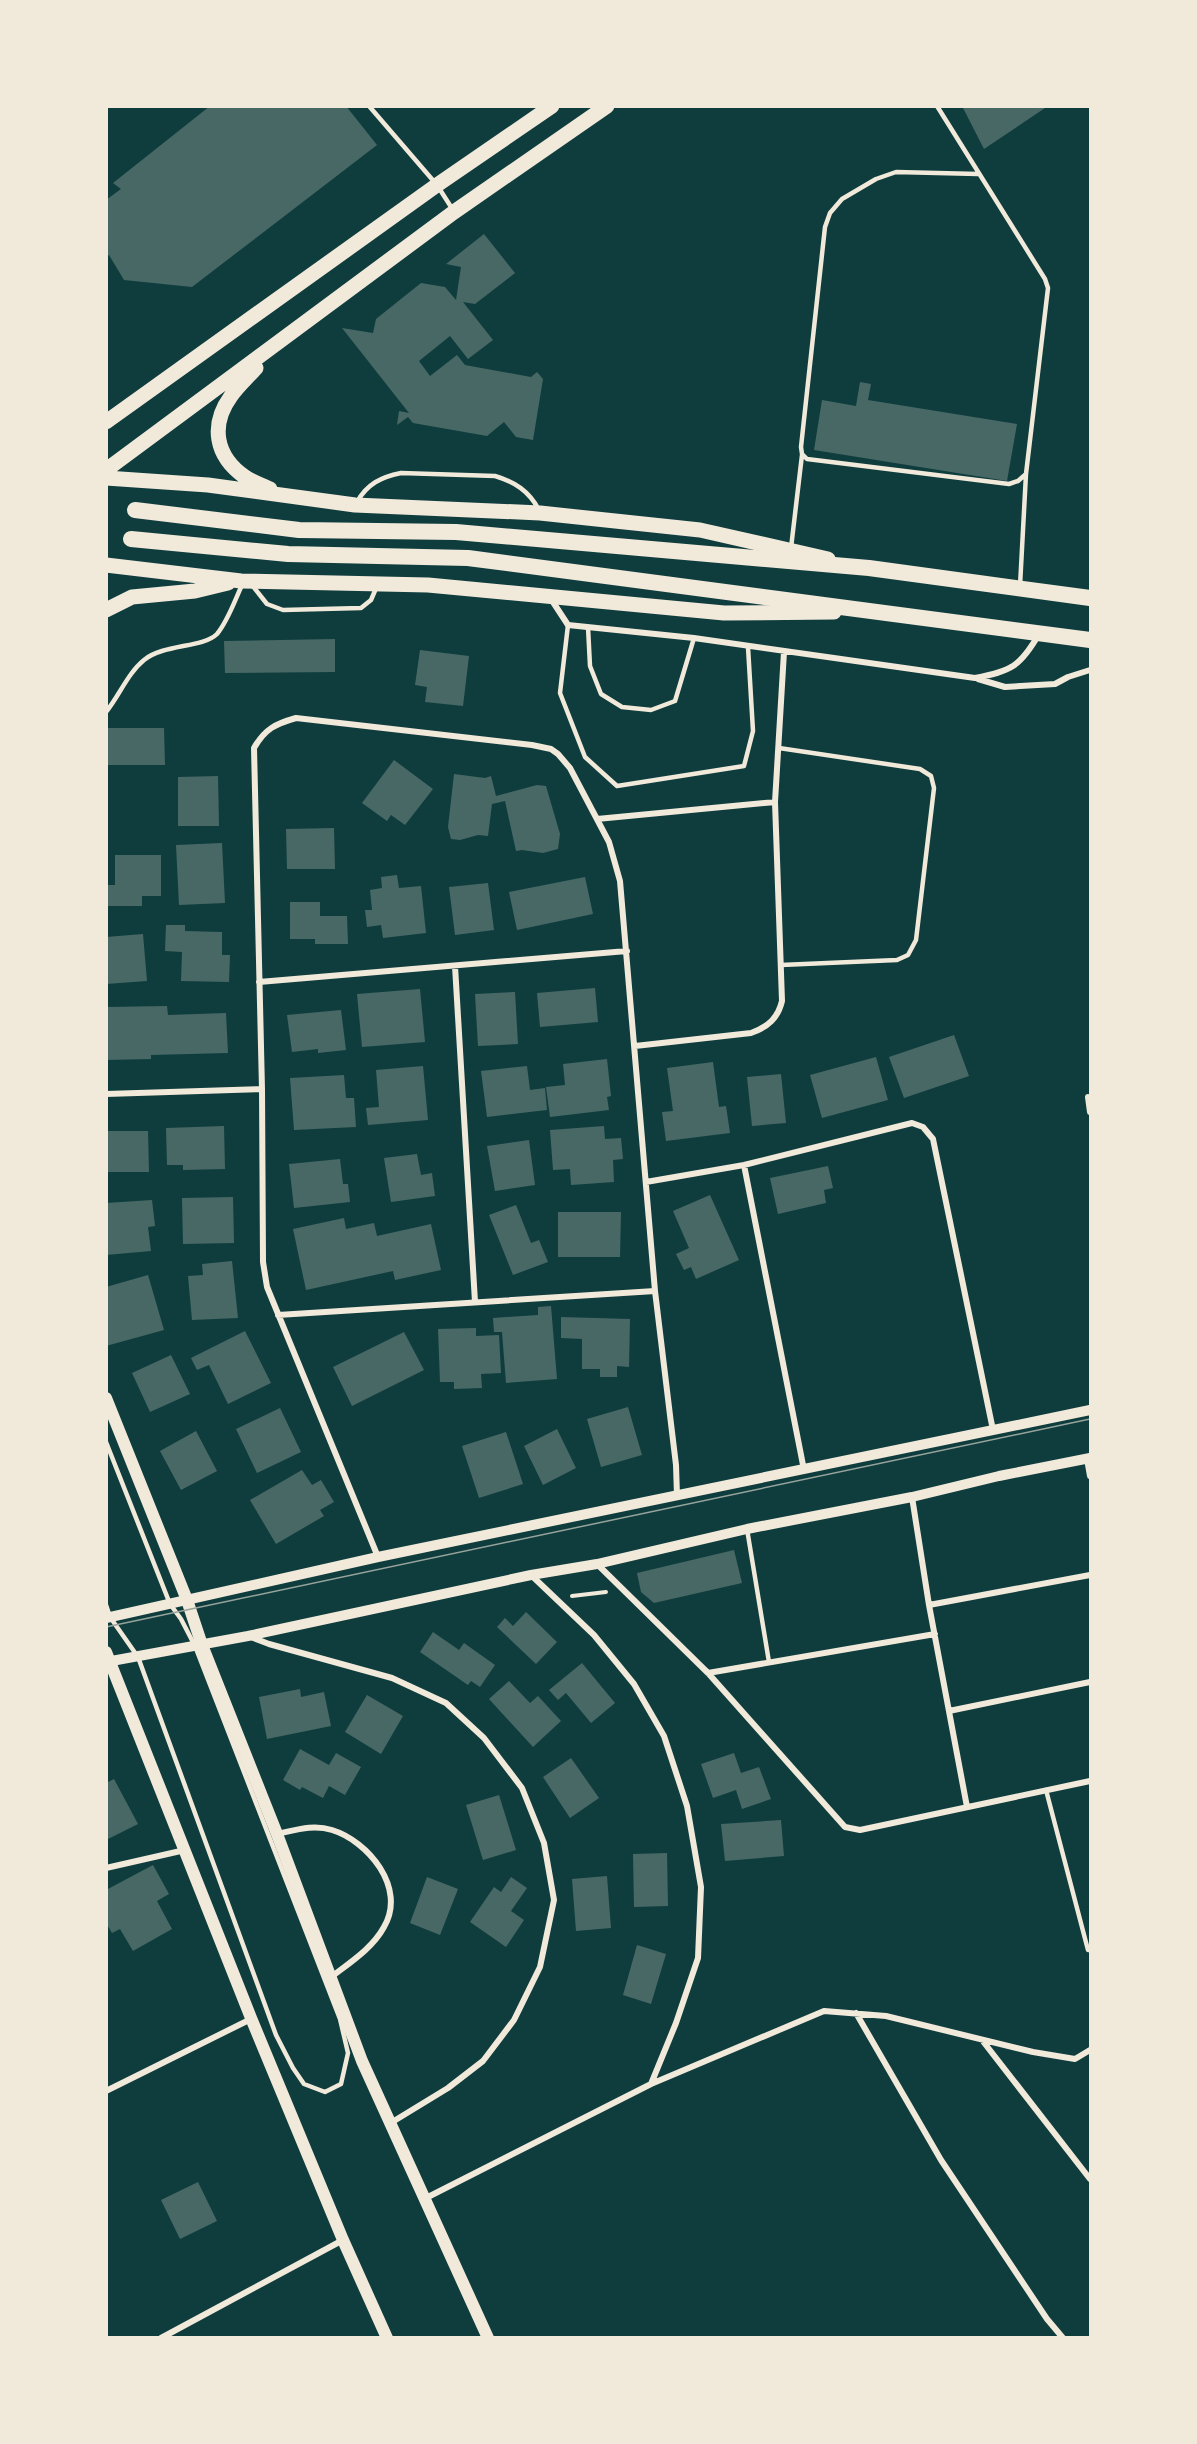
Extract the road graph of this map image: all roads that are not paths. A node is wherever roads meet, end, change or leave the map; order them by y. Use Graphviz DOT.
graph roads {
  1 [pos="369,106"];
  2 [pos="552,106"];
  3 [pos="607,106"];
  4 [pos="937,106"];
  5 [pos="978,174"];
  6 [pos="437,185"];
  7 [pos="454,212"];
  8 [pos="279,344"];
  9 [pos="109,421"];
  10 [pos="802,454"];
  11 [pos="106,470"];
  12 [pos="1026,474"];
  13 [pos="106,478"];
  14 [pos="279,494"];
  15 [pos="356,505"];
  16 [pos="135,510"];
  17 [pos="540,513"];
  18 [pos="131,539"];
  19 [pos="790,550"];
  20 [pos="108,564"];
  21 [pos="869,568"];
  22 [pos="244,581"];
  23 [pos="378,584"];
  24 [pos="1020,589"];
  25 [pos="549,596"];
  26 [pos="1090,598"];
  27 [pos="106,610"];
  28 [pos="867,612"];
  29 [pos="568,625"];
  30 [pos="588,627"];
  31 [pos="1039,634"];
  32 [pos="693,638"];
  33 [pos="1090,640"];
  34 [pos="748,647"];
  35 [pos="784,652"];
  36 [pos="1090,670"];
  37 [pos="975,678"];
  38 [pos="106,712"];
  39 [pos="779,748"];
  40 [pos="775,802"];
  41 [pos="597,819"];
  42 [pos="627,951"];
  43 [pos="455,966"];
  44 [pos="781,966"];
  45 [pos="259,982"];
  46 [pos="635,1046"];
  47 [pos="262,1089"];
  48 [pos="106,1094"];
  49 [pos="1088,1097"];
  50 [pos="1090,1112"];
  51 [pos="744,1165"];
  52 [pos="646,1182"];
  53 [pos="655,1291"];
  54 [pos="475,1302"];
  55 [pos="278,1315"];
  56 [pos="106,1398"];
  57 [pos="1090,1410"];
  58 [pos="993,1430"];
  59 [pos="106,1442"];
  60 [pos="1089,1459"];
  61 [pos="804,1470"];
  62 [pos="1090,1476"];
  63 [pos="677,1496"];
  64 [pos="912,1497"];
  65 [pos="747,1529"];
  66 [pos="378,1557"];
  67 [pos="597,1564"];
  68 [pos="531,1575"];
  69 [pos="1090,1575"];
  70 [pos="187,1600"];
  71 [pos="170,1604"];
  72 [pos="106,1605"];
  73 [pos="929,1605"];
  74 [pos="109,1617"];
  75 [pos="935,1634"];
  76 [pos="248,1636"];
  77 [pos="198,1646"];
  78 [pos="138,1657"];
  79 [pos="108,1659"];
  80 [pos="769,1662"];
  81 [pos="708,1673"];
  82 [pos="1090,1682"];
  83 [pos="949,1712"];
  84 [pos="1090,1780"];
  85 [pos="1046,1790"];
  86 [pos="967,1807"];
  87 [pos="276,1834"];
  88 [pos="184,1850"];
  89 [pos="106,1868"];
  90 [pos="1090,1950"];
  91 [pos="330,1978"];
  92 [pos="856,2013"];
  93 [pos="251,2019"];
  94 [pos="982,2040"];
  95 [pos="1090,2050"];
  96 [pos="651,2084"];
  97 [pos="106,2091"];
  98 [pos="389,2124"];
  99 [pos="1090,2179"];
  100 [pos="423,2199"];
  101 [pos="343,2240"];
  102 [pos="161,2337"];
  103 [pos="387,2337"];
  104 [pos="488,2337"];
  105 [pos="1063,2337"];
  1 -- 6 [label="lane"];
  2 -- 6 [label="main road"];
  3 -- 7 [label="main road"];
  4 -- 5 [label="lane"];
  5 -- 10 [label="lane"];
  5 -- 12 [label="lane"];
  6 -- 7 [label="lane"];
  6 -- 9 [label="main road"];
  7 -- 8 [label="main road"];
  8 -- 11 [label="main road"];
  8 -- 14 [label="main road"];
  10 -- 12 [label="lane"];
  10 -- 19 [label="lane"];
  12 -- 24 [label="lane"];
  13 -- 14 [label="main road"];
  14 -- 15 [label="main road"];
  15 -- 17 [label="main road"];
  15 -- 17 [label="lane"];
  16 -- 21 [label="highway"];
  17 -- 19 [label="main road"];
  18 -- 28 [label="highway"];
  19 -- 21 [label="main road"];
  20 -- 22 [label="main road"];
  21 -- 24 [label="highway"];
  22 -- 23 [label="main road"];
  22 -- 23 [label="lane"];
  22 -- 27 [label="main road"];
  22 -- 38 [label="lane"];
  23 -- 25 [label="main road"];
  24 -- 26 [label="highway"];
  25 -- 28 [label="main road"];
  25 -- 29 [label="street"];
  28 -- 31 [label="highway"];
  29 -- 30 [label="street"];
  29 -- 34 [label="lane"];
  30 -- 32 [label="street"];
  30 -- 32 [label="lane"];
  31 -- 33 [label="highway"];
  31 -- 37 [label="street"];
  32 -- 34 [label="street"];
  34 -- 35 [label="street"];
  35 -- 37 [label="street"];
  35 -- 39 [label="street"];
  36 -- 37 [label="street"];
  39 -- 40 [label="street"];
  39 -- 44 [label="lane"];
  40 -- 41 [label="street"];
  40 -- 44 [label="street"];
  41 -- 42 [label="street"];
  41 -- 45 [label="street"];
  42 -- 43 [label="street"];
  42 -- 46 [label="street"];
  43 -- 45 [label="street"];
  43 -- 54 [label="street"];
  44 -- 46 [label="street"];
  45 -- 47 [label="street"];
  46 -- 52 [label="street"];
  47 -- 48 [label="street"];
  47 -- 55 [label="street"];
  49 -- 50 [label="street"];
  51 -- 52 [label="street"];
  51 -- 58 [label="street"];
  51 -- 61 [label="street"];
  52 -- 53 [label="street"];
  53 -- 54 [label="street"];
  53 -- 63 [label="street"];
  54 -- 55 [label="street"];
  55 -- 66 [label="street"];
  56 -- 70 [label="main road"];
  57 -- 58 [label="street"];
  58 -- 61 [label="street"];
  59 -- 71 [label="lane"];
  60 -- 62 [label="street"];
  60 -- 64 [label="street"];
  61 -- 63 [label="street"];
  63 -- 66 [label="street"];
  64 -- 65 [label="street"];
  64 -- 73 [label="street"];
  65 -- 67 [label="street"];
  65 -- 80 [label="lane"];
  66 -- 70 [label="street"];
  67 -- 68 [label="street"];
  67 -- 81 [label="street"];
  68 -- 76 [label="street"];
  68 -- 96 [label="street"];
  69 -- 73 [label="street"];
  70 -- 71 [label="street"];
  70 -- 77 [label="main road"];
  71 -- 74 [label="street"];
  71 -- 77 [label="lane"];
  72 -- 74 [label="lane"];
  73 -- 75 [label="street"];
  74 -- 78 [label="lane"];
  75 -- 80 [label="street"];
  75 -- 83 [label="street"];
  76 -- 77 [label="street"];
  76 -- 98 [label="street"];
  77 -- 78 [label="street"];
  77 -- 78 [label="lane"];
  77 -- 87 [label="main road"];
  78 -- 79 [label="street"];
  79 -- 88 [label="main road"];
  80 -- 81 [label="street"];
  81 -- 86 [label="street"];
  82 -- 83 [label="street"];
  83 -- 86 [label="street"];
  84 -- 85 [label="street"];
  85 -- 86 [label="street"];
  85 -- 90 [label="lane"];
  87 -- 91 [label="main road"];
  87 -- 91 [label="street"];
  88 -- 89 [label="street"];
  88 -- 93 [label="main road"];
  91 -- 98 [label="main road"];
  92 -- 94 [label="street"];
  92 -- 96 [label="street"];
  92 -- 105 [label="street"];
  93 -- 97 [label="street"];
  93 -- 101 [label="main road"];
  94 -- 95 [label="street"];
  94 -- 99 [label="street"];
  96 -- 100 [label="street"];
  98 -- 100 [label="main road"];
  100 -- 104 [label="main road"];
  101 -- 102 [label="street"];
  101 -- 103 [label="main road"];
}
